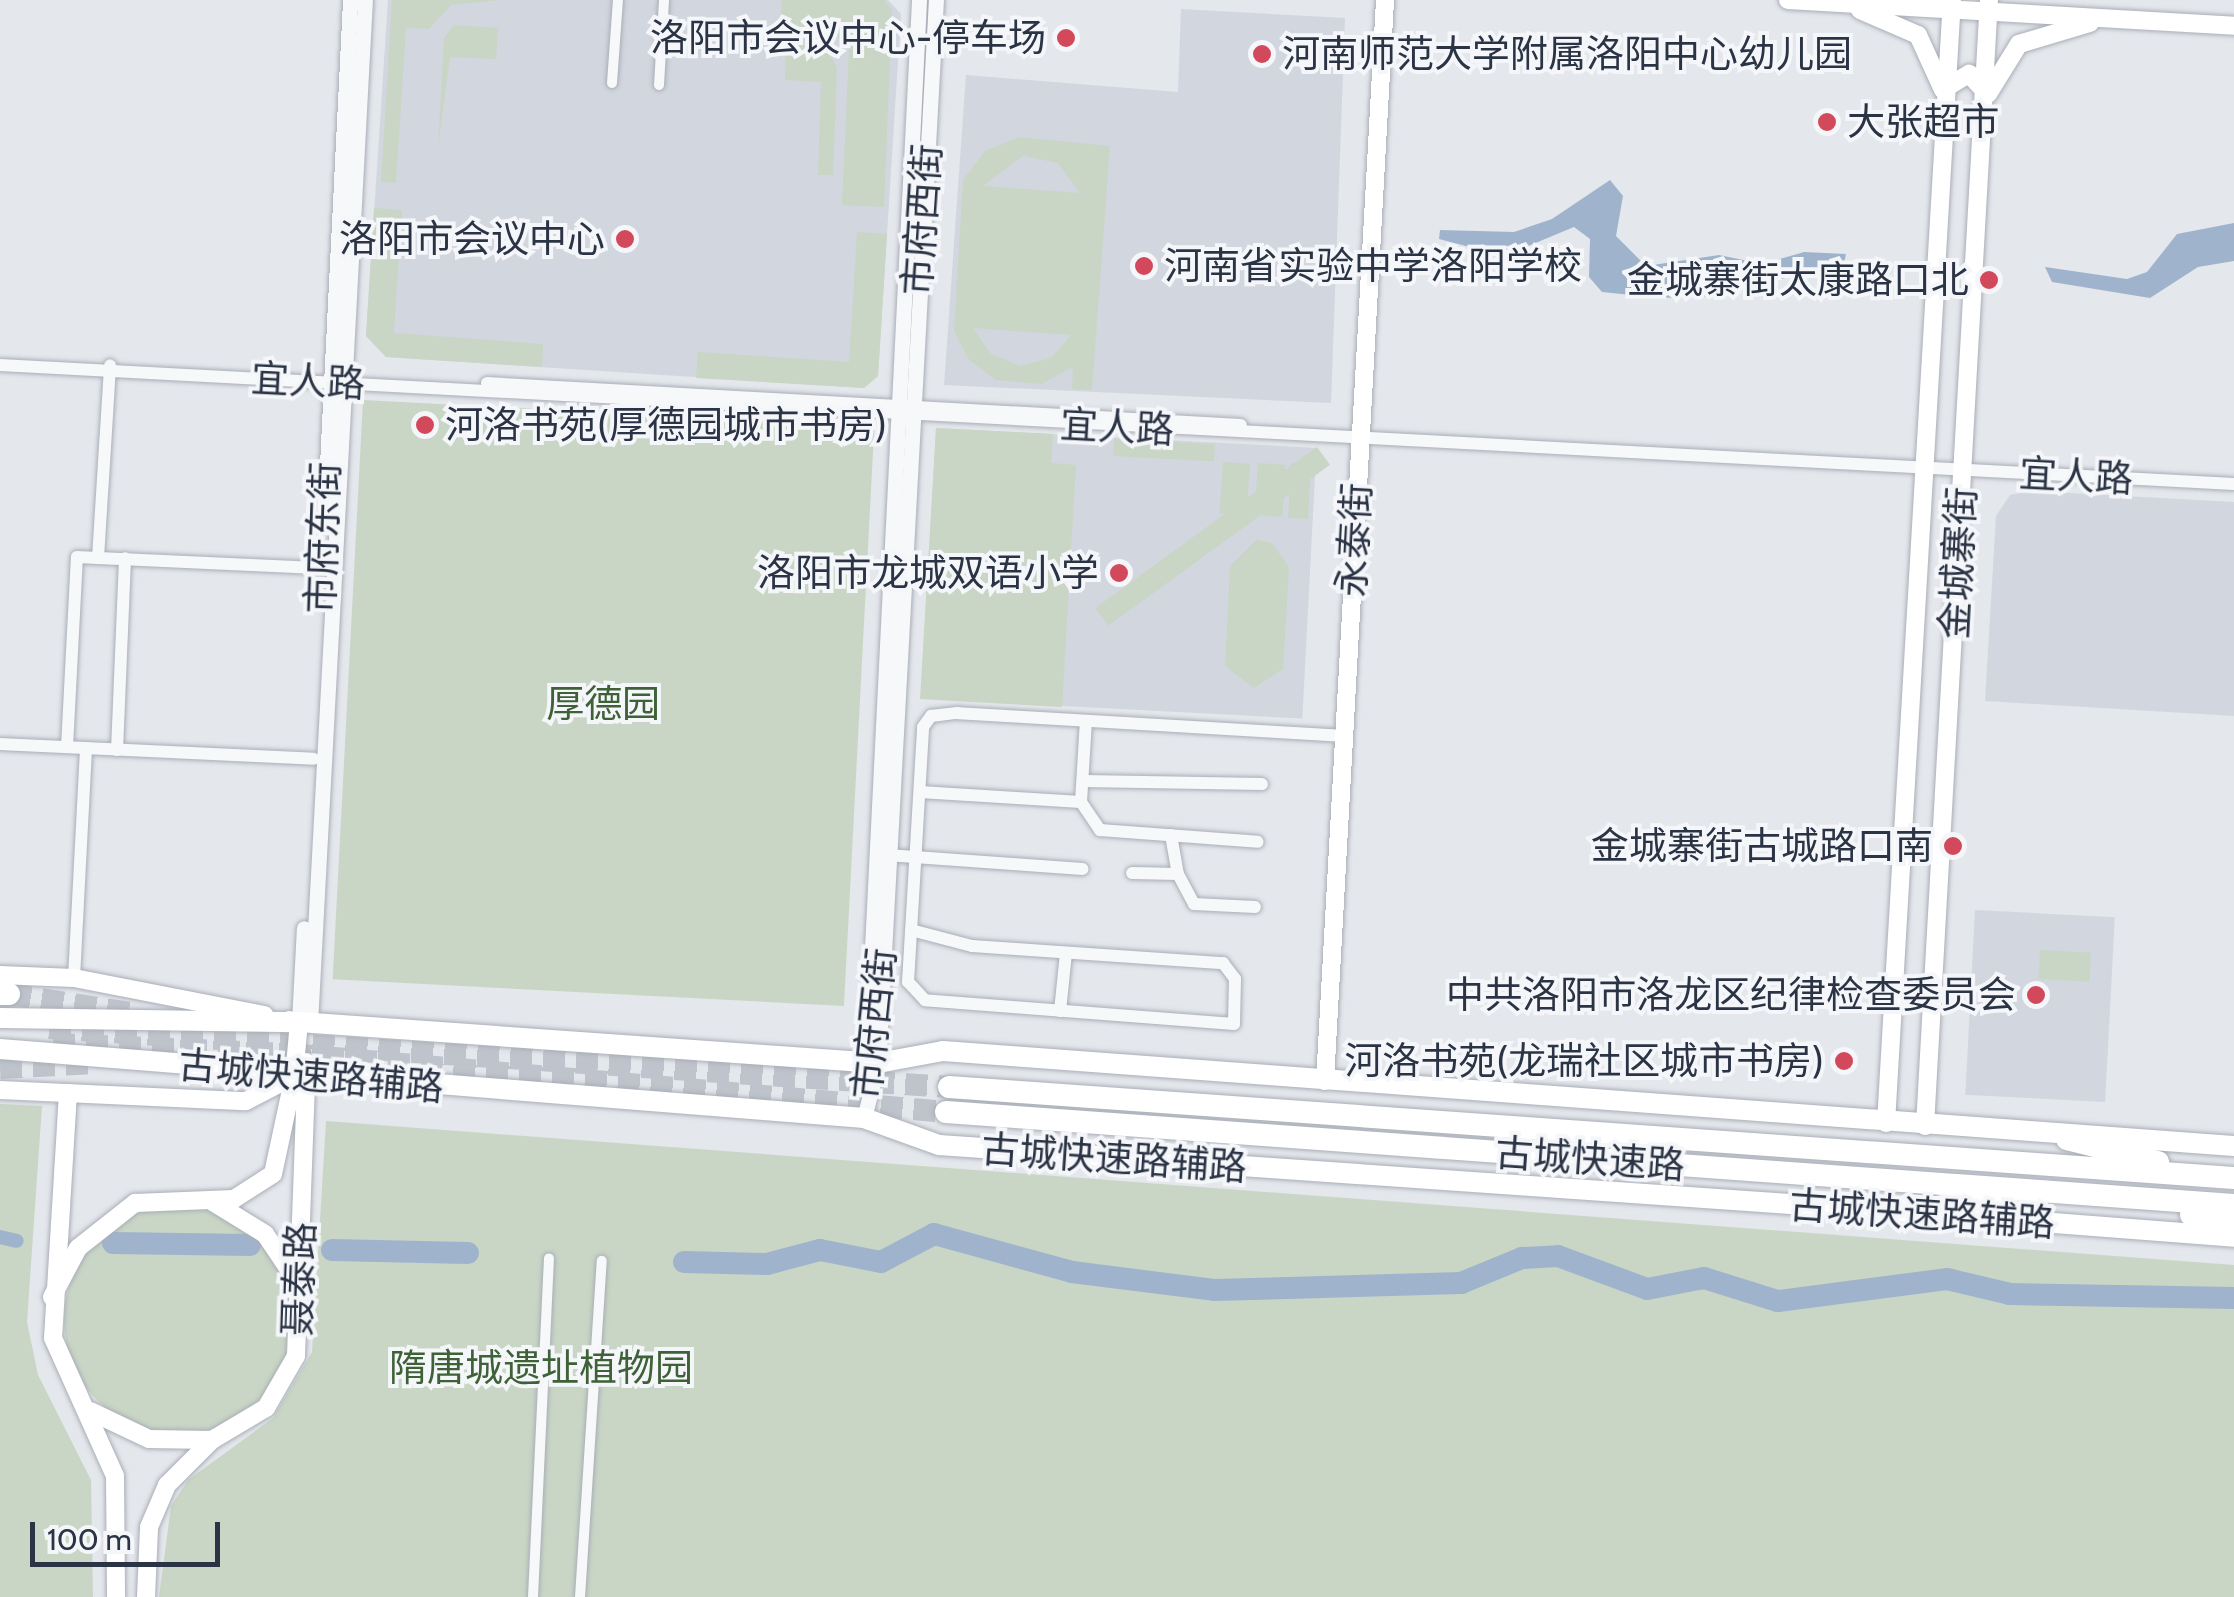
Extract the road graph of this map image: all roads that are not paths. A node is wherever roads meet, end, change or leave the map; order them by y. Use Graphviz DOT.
graph roads {
  1 [pos="350,0"];
  2 [pos="365,0"];
  3 [pos="618,0"];
  4 [pos="664,0"];
  5 [pos="919,0"];
  6 [pos="936,0"];
  7 [pos="1376,0"];
  8 [pos="1385,0"];
  9 [pos="1788,0"];
  10 [pos="1838,3"];
  11 [pos="1894,3"];
  12 [pos="1952,4"];
  13 [pos="1989,5"];
  14 [pos="2041,7"];
  15 [pos="2110,18"];
  16 [pos="2234,26"];
  17 [pos="612,83"];
  18 [pos="660,86"];
  19 [pos="1946,93"];
  20 [pos="1984,97"];
  21 [pos="0,361"];
  22 [pos="110,368"];
  23 [pos="335,379"];
  24 [pos="902,411"];
  25 [pos="1357,435"];
  26 [pos="1925,463"];
  27 [pos="1964,465"];
  28 [pos="2234,476"];
  29 [pos="2234,484"];
  30 [pos="98,558"];
  31 [pos="125,558"];
  32 [pos="322,568"];
  33 [pos="1086,721"];
  34 [pos="1340,736"];
  35 [pos="0,744"];
  36 [pos="68,747"];
  37 [pos="86,748"];
  38 [pos="118,750"];
  39 [pos="314,759"];
  40 [pos="1084,782"];
  41 [pos="1262,784"];
  42 [pos="920,792"];
  43 [pos="1082,802"];
  44 [pos="1171,835"];
  45 [pos="1258,842"];
  46 [pos="887,855"];
  47 [pos="917,856"];
  48 [pos="1082,869"];
  49 [pos="1132,873"];
  50 [pos="1178,874"];
  51 [pos="1255,907"];
  52 [pos="912,930"];
  53 [pos="1066,953"];
  54 [pos="74,978"];
  55 [pos="3,987"];
  56 [pos="1060,1011"];
  57 [pos="0,1018"];
  58 [pos="304,1023"];
  59 [pos="0,1048"];
  60 [pos="872,1062"];
  61 [pos="300,1077"];
  62 [pos="1322,1080"];
  63 [pos="949,1087"];
  64 [pos="0,1090"];
  65 [pos="68,1093"];
  66 [pos="946,1112"];
  67 [pos="864,1118"];
  68 [pos="1886,1123"];
  69 [pos="1925,1126"];
  70 [pos="2067,1139"];
  71 [pos="2234,1146"];
  72 [pos="2227,1178"];
  73 [pos="2072,1194"];
  74 [pos="198,1196"];
  75 [pos="2234,1206"];
  76 [pos="1895,1211"];
  77 [pos="2234,1222"];
  78 [pos="2234,1237"];
  79 [pos="549,1258"];
  80 [pos="602,1261"];
  81 [pos="302,1291"];
  82 [pos="52,1296"];
  83 [pos="86,1408"];
  84 [pos="212,1440"];
  85 [pos="116,1597"];
  86 [pos="146,1597"];
  87 [pos="533,1597"];
  88 [pos="580,1597"];
  1 -- 23 [label="street, 市府东街"];
  2 -- 23 [label="street, 市府东街"];
  3 -- 17 [label="street"];
  4 -- 18 [label="street"];
  5 -- 24 [label="street, 市府西街"];
  6 -- 24 [label="street, 市府西街"];
  7 -- 25 [label="main road, 永泰街"];
  8 -- 25 [label="main road, 永泰街"];
  9 -- 10 [label="main road"];
  10 -- 11 [label="main road"];
  10 -- 19 [label="main road"];
  11 -- 12 [label="main road"];
  12 -- 13 [label="main road"];
  12 -- 19 [label="main road, 金城寨街"];
  13 -- 14 [label="main road"];
  13 -- 20 [label="main road, 金城寨街"];
  14 -- 15 [label="main road"];
  15 -- 16 [label="main road"];
  15 -- 20 [label="main road"];
  19 -- 20 [label="main road"];
  19 -- 26 [label="main road, 金城寨街"];
  20 -- 27 [label="main road, 金城寨街"];
  21 -- 22 [label="street, 宜人路"];
  22 -- 23 [label="street, 宜人路"];
  22 -- 30 [label="street"];
  23 -- 24 [label="street, 宜人路"];
  23 -- 32 [label="street, 市府东街"];
  23 -- 58 [label="street, 市府东街"];
  24 -- 25 [label="street, 宜人路"];
  24 -- 46 [label="street, 市府西街"];
  24 -- 60 [label="street, 市府西街"];
  25 -- 26 [label="street, 宜人路"];
  25 -- 34 [label="main road, 永泰街"];
  26 -- 27 [label="street, 宜人路"];
  26 -- 68 [label="main road, 金城寨街"];
  27 -- 28 [label="street, 宜人路"];
  27 -- 29 [label="street, 宜人路"];
  27 -- 69 [label="main road, 金城寨街"];
  30 -- 31 [label="street"];
  30 -- 36 [label="street"];
  31 -- 32 [label="street"];
  31 -- 38 [label="street"];
  32 -- 39 [label="street, 市府东街"];
  33 -- 34 [label="street"];
  33 -- 40 [label="street"];
  33 -- 42 [label="street"];
  34 -- 62 [label="main road, 永泰街"];
  35 -- 36 [label="street"];
  36 -- 37 [label="street"];
  37 -- 38 [label="street"];
  37 -- 54 [label="street"];
  38 -- 39 [label="street"];
  39 -- 58 [label="street, 市府东街"];
  40 -- 41 [label="street"];
  40 -- 43 [label="street"];
  42 -- 43 [label="street"];
  42 -- 47 [label="street"];
  43 -- 44 [label="street"];
  44 -- 45 [label="street"];
  44 -- 50 [label="street"];
  46 -- 47 [label="street"];
  46 -- 60 [label="street, 市府西街"];
  47 -- 48 [label="street"];
  47 -- 52 [label="street"];
  49 -- 50 [label="street"];
  50 -- 51 [label="street"];
  52 -- 53 [label="street"];
  52 -- 56 [label="street"];
  53 -- 56 [label="street"];
  53 -- 56 [label="street"];
  54 -- 55 [label="main road"];
  54 -- 58 [label="main road"];
  57 -- 58 [label="main road, 古城快速路辅路"];
  58 -- 60 [label="main road, 古城快速路辅路"];
  58 -- 61 [label="main road, 市府东街"];
  59 -- 61 [label="main road, 古城快速路辅路"];
  60 -- 62 [label="main road, 古城快速路辅路"];
  60 -- 67 [label="street, 市府西街"];
  61 -- 65 [label="main road"];
  61 -- 67 [label="main road, 古城快速路辅路"];
  61 -- 74 [label="main road"];
  61 -- 81 [label="main road, 聂泰路"];
  62 -- 68 [label="main road, 古城快速路辅路"];
  63 -- 72 [label="highway, 古城快速路"];
  64 -- 65 [label="main road"];
  65 -- 82 [label="main road"];
  66 -- 73 [label="highway, 古城快速路"];
  67 -- 76 [label="main road, 古城快速路辅路"];
  68 -- 69 [label="main road, 古城快速路辅路"];
  69 -- 70 [label="main road, 古城快速路辅路"];
  70 -- 71 [label="main road, 古城快速路辅路"];
  70 -- 72 [label="highway"];
  73 -- 75 [label="highway, 古城快速路"];
  73 -- 76 [label="highway"];
  73 -- 77 [label="highway"];
  74 -- 81 [label="main road"];
  74 -- 82 [label="main road"];
  76 -- 78 [label="main road, 古城快速路辅路"];
  79 -- 87 [label="street"];
  80 -- 88 [label="street"];
  81 -- 84 [label="main road, 聂泰路"];
  82 -- 83 [label="main road"];
  83 -- 84 [label="main road"];
  83 -- 85 [label="main road"];
  84 -- 86 [label="main road, 聂泰路"];
}
